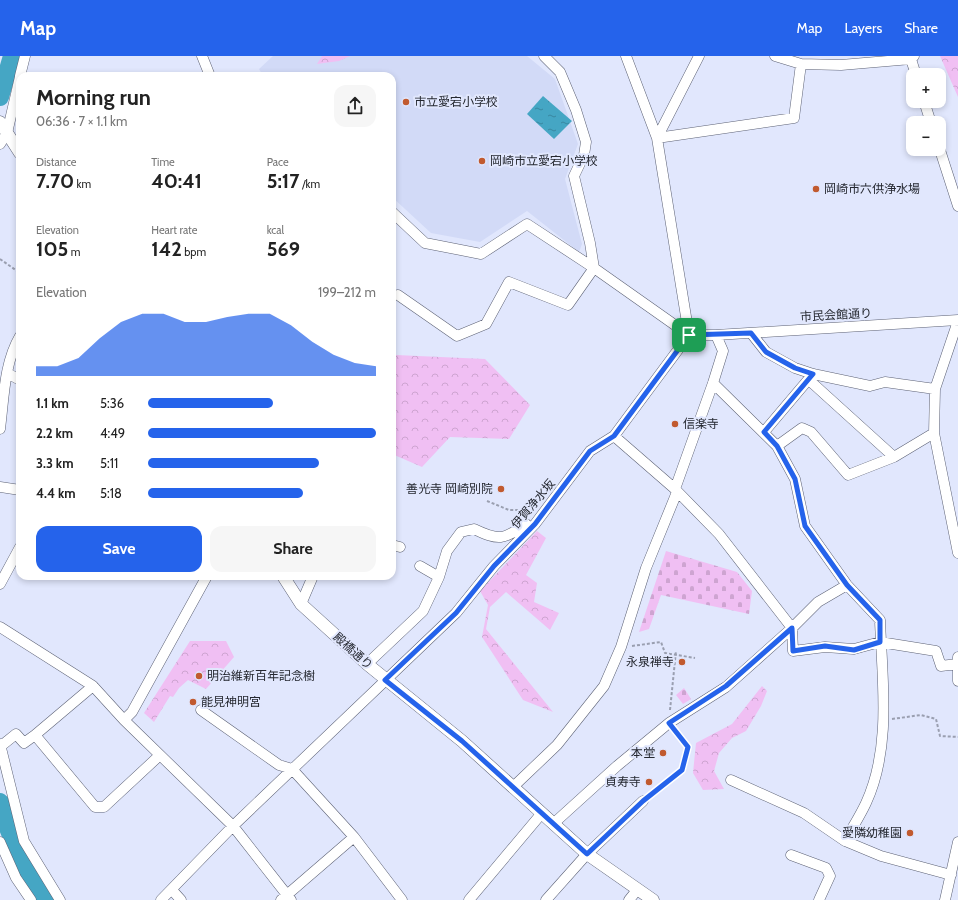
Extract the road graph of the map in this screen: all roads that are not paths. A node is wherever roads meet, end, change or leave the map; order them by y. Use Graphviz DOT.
graph roads {
  1 [pos="25,56"];
  2 [pos="202,56"];
  3 [pos="544,56"];
  4 [pos="626,56"];
  5 [pos="699,56"];
  6 [pos="775,56"];
  7 [pos="912,57"];
  8 [pos="840,60"];
  9 [pos="801,64"];
  10 [pos="914,68"];
  11 [pos="21,72"];
  12 [pos="208,72"];
  13 [pos="16,88"];
  14 [pos="3,126"];
  15 [pos="658,138"];
  16 [pos="0,144"];
  17 [pos="16,147"];
  18 [pos="942,156"];
  19 [pos="958,206"];
  20 [pos="396,216"];
  21 [pos="594,268"];
  22 [pos="398,296"];
  23 [pos="958,321"];
  24 [pos="751,333"];
  25 [pos="689,335"];
  26 [pos="716,335"];
  27 [pos="16,343"];
  28 [pos="8,373"];
  29 [pos="811,377"];
  30 [pos="16,378"];
  31 [pos="713,383"];
  32 [pos="935,389"];
  33 [pos="0,429"];
  34 [pos="764,432"];
  35 [pos="934,433"];
  36 [pos="614,436"];
  37 [pos="777,446"];
  38 [pos="894,457"];
  39 [pos="0,487"];
  40 [pos="16,489"];
  41 [pos="676,491"];
  42 [pos="526,524"];
  43 [pos="958,553"];
  44 [pos="16,554"];
  45 [pos="420,566"];
  46 [pos="439,577"];
  47 [pos="205,580"];
  48 [pos="286,580"];
  49 [pos="311,580"];
  50 [pos="0,584"];
  51 [pos="847,585"];
  52 [pos="301,604"];
  53 [pos="0,627"];
  54 [pos="792,628"];
  55 [pos="880,642"];
  56 [pos="958,661"];
  57 [pos="367,664"];
  58 [pos="385,680"];
  59 [pos="958,681"];
  60 [pos="93,686"];
  61 [pos="201,710"];
  62 [pos="124,720"];
  63 [pos="35,735"];
  64 [pos="0,745"];
  65 [pos="160,754"];
  66 [pos="292,769"];
  67 [pos="731,780"];
  68 [pos="513,787"];
  69 [pos="643,801"];
  70 [pos="542,813"];
  71 [pos="553,824"];
  72 [pos="233,826"];
  73 [pos="354,837"];
  74 [pos="845,840"];
  75 [pos="0,842"];
  76 [pos="958,842"];
  77 [pos="587,854"];
  78 [pos="792,855"];
  79 [pos="951,875"];
  80 [pos="172,890"];
  81 [pos="637,890"];
  82 [pos="286,898"];
  83 [pos="549,899"];
  84 [pos="31,900"];
  85 [pos="60,900"];
  86 [pos="161,900"];
  87 [pos="181,900"];
  88 [pos="402,900"];
  89 [pos="468,900"];
  90 [pos="629,900"];
  91 [pos="654,900"];
  92 [pos="819,900"];
  93 [pos="945,900"];
  1 -- 11 [label="street"];
  2 -- 12 [label="street"];
  3 -- 21 [label="street"];
  4 -- 15 [label="street"];
  5 -- 15 [label="street"];
  6 -- 9 [label="street"];
  7 -- 8 [label="street"];
  7 -- 10 [label="street"];
  8 -- 9 [label="street"];
  9 -- 15 [label="street"];
  13 -- 14 [label="street"];
  14 -- 16 [label="street"];
  14 -- 17 [label="main road"];
  15 -- 25 [label="street"];
  18 -- 19 [label="street"];
  20 -- 21 [label="street"];
  21 -- 22 [label="street"];
  21 -- 25 [label="street"];
  23 -- 24 [label="street, 市民会館通り"];
  23 -- 32 [label="street"];
  24 -- 26 [label="street, 市民会館通り"];
  24 -- 29 [label="street"];
  25 -- 26 [label="street, 市民会館通り"];
  25 -- 36 [label="street, 伊賀浄水坂"];
  26 -- 31 [label="street"];
  27 -- 28 [label="street"];
  28 -- 30 [label="street"];
  28 -- 33 [label="street"];
  29 -- 32 [label="street"];
  29 -- 34 [label="street"];
  29 -- 38 [label="street"];
  31 -- 34 [label="street"];
  31 -- 41 [label="street"];
  32 -- 35 [label="street"];
  34 -- 37 [label="street"];
  35 -- 38 [label="street"];
  35 -- 43 [label="street"];
  36 -- 41 [label="street"];
  36 -- 58 [label="street, 伊賀浄水坂"];
  37 -- 38 [label="street"];
  37 -- 51 [label="street"];
  39 -- 40 [label="street"];
  41 -- 54 [label="street"];
  41 -- 68 [label="street"];
  42 -- 46 [label="street"];
  44 -- 50 [label="street"];
  45 -- 46 [label="street"];
  46 -- 57 [label="street"];
  47 -- 62 [label="street"];
  48 -- 52 [label="main road, 殿橋通り"];
  49 -- 52 [label="street"];
  51 -- 54 [label="street"];
  51 -- 55 [label="street"];
  52 -- 57 [label="main road, 殿橋通り"];
  53 -- 60 [label="street"];
  54 -- 55 [label="street"];
  54 -- 71 [label="street"];
  55 -- 56 [label="street"];
  55 -- 74 [label="street"];
  56 -- 59 [label="street"];
  57 -- 58 [label="main road, 殿橋通り"];
  58 -- 66 [label="street, 伊賀浄水坂"];
  58 -- 68 [label="main road, 殿橋通り"];
  60 -- 62 [label="street"];
  60 -- 63 [label="street"];
  61 -- 66 [label="street"];
  62 -- 65 [label="street"];
  63 -- 64 [label="street"];
  63 -- 65 [label="street"];
  64 -- 85 [label="street"];
  65 -- 72 [label="street"];
  66 -- 72 [label="street, 伊賀浄水坂"];
  66 -- 73 [label="street"];
  67 -- 74 [label="street"];
  68 -- 70 [label="main road, 殿橋通り"];
  69 -- 77 [label="street"];
  70 -- 71 [label="main road, 殿橋通り"];
  70 -- 89 [label="street"];
  71 -- 77 [label="main road, 殿橋通り"];
  72 -- 80 [label="street, 伊賀浄水坂"];
  72 -- 82 [label="street"];
  73 -- 82 [label="street"];
  73 -- 88 [label="street"];
  74 -- 79 [label="street"];
  75 -- 84 [label="street"];
  76 -- 79 [label="street"];
  77 -- 81 [label="main road, 殿橋通り"];
  77 -- 83 [label="street"];
  78 -- 92 [label="street"];
  79 -- 93 [label="street"];
  80 -- 86 [label="street, 伊賀浄水坂"];
  80 -- 87 [label="street"];
  81 -- 90 [label="street"];
  81 -- 91 [label="main road, 殿橋通り"];
}
